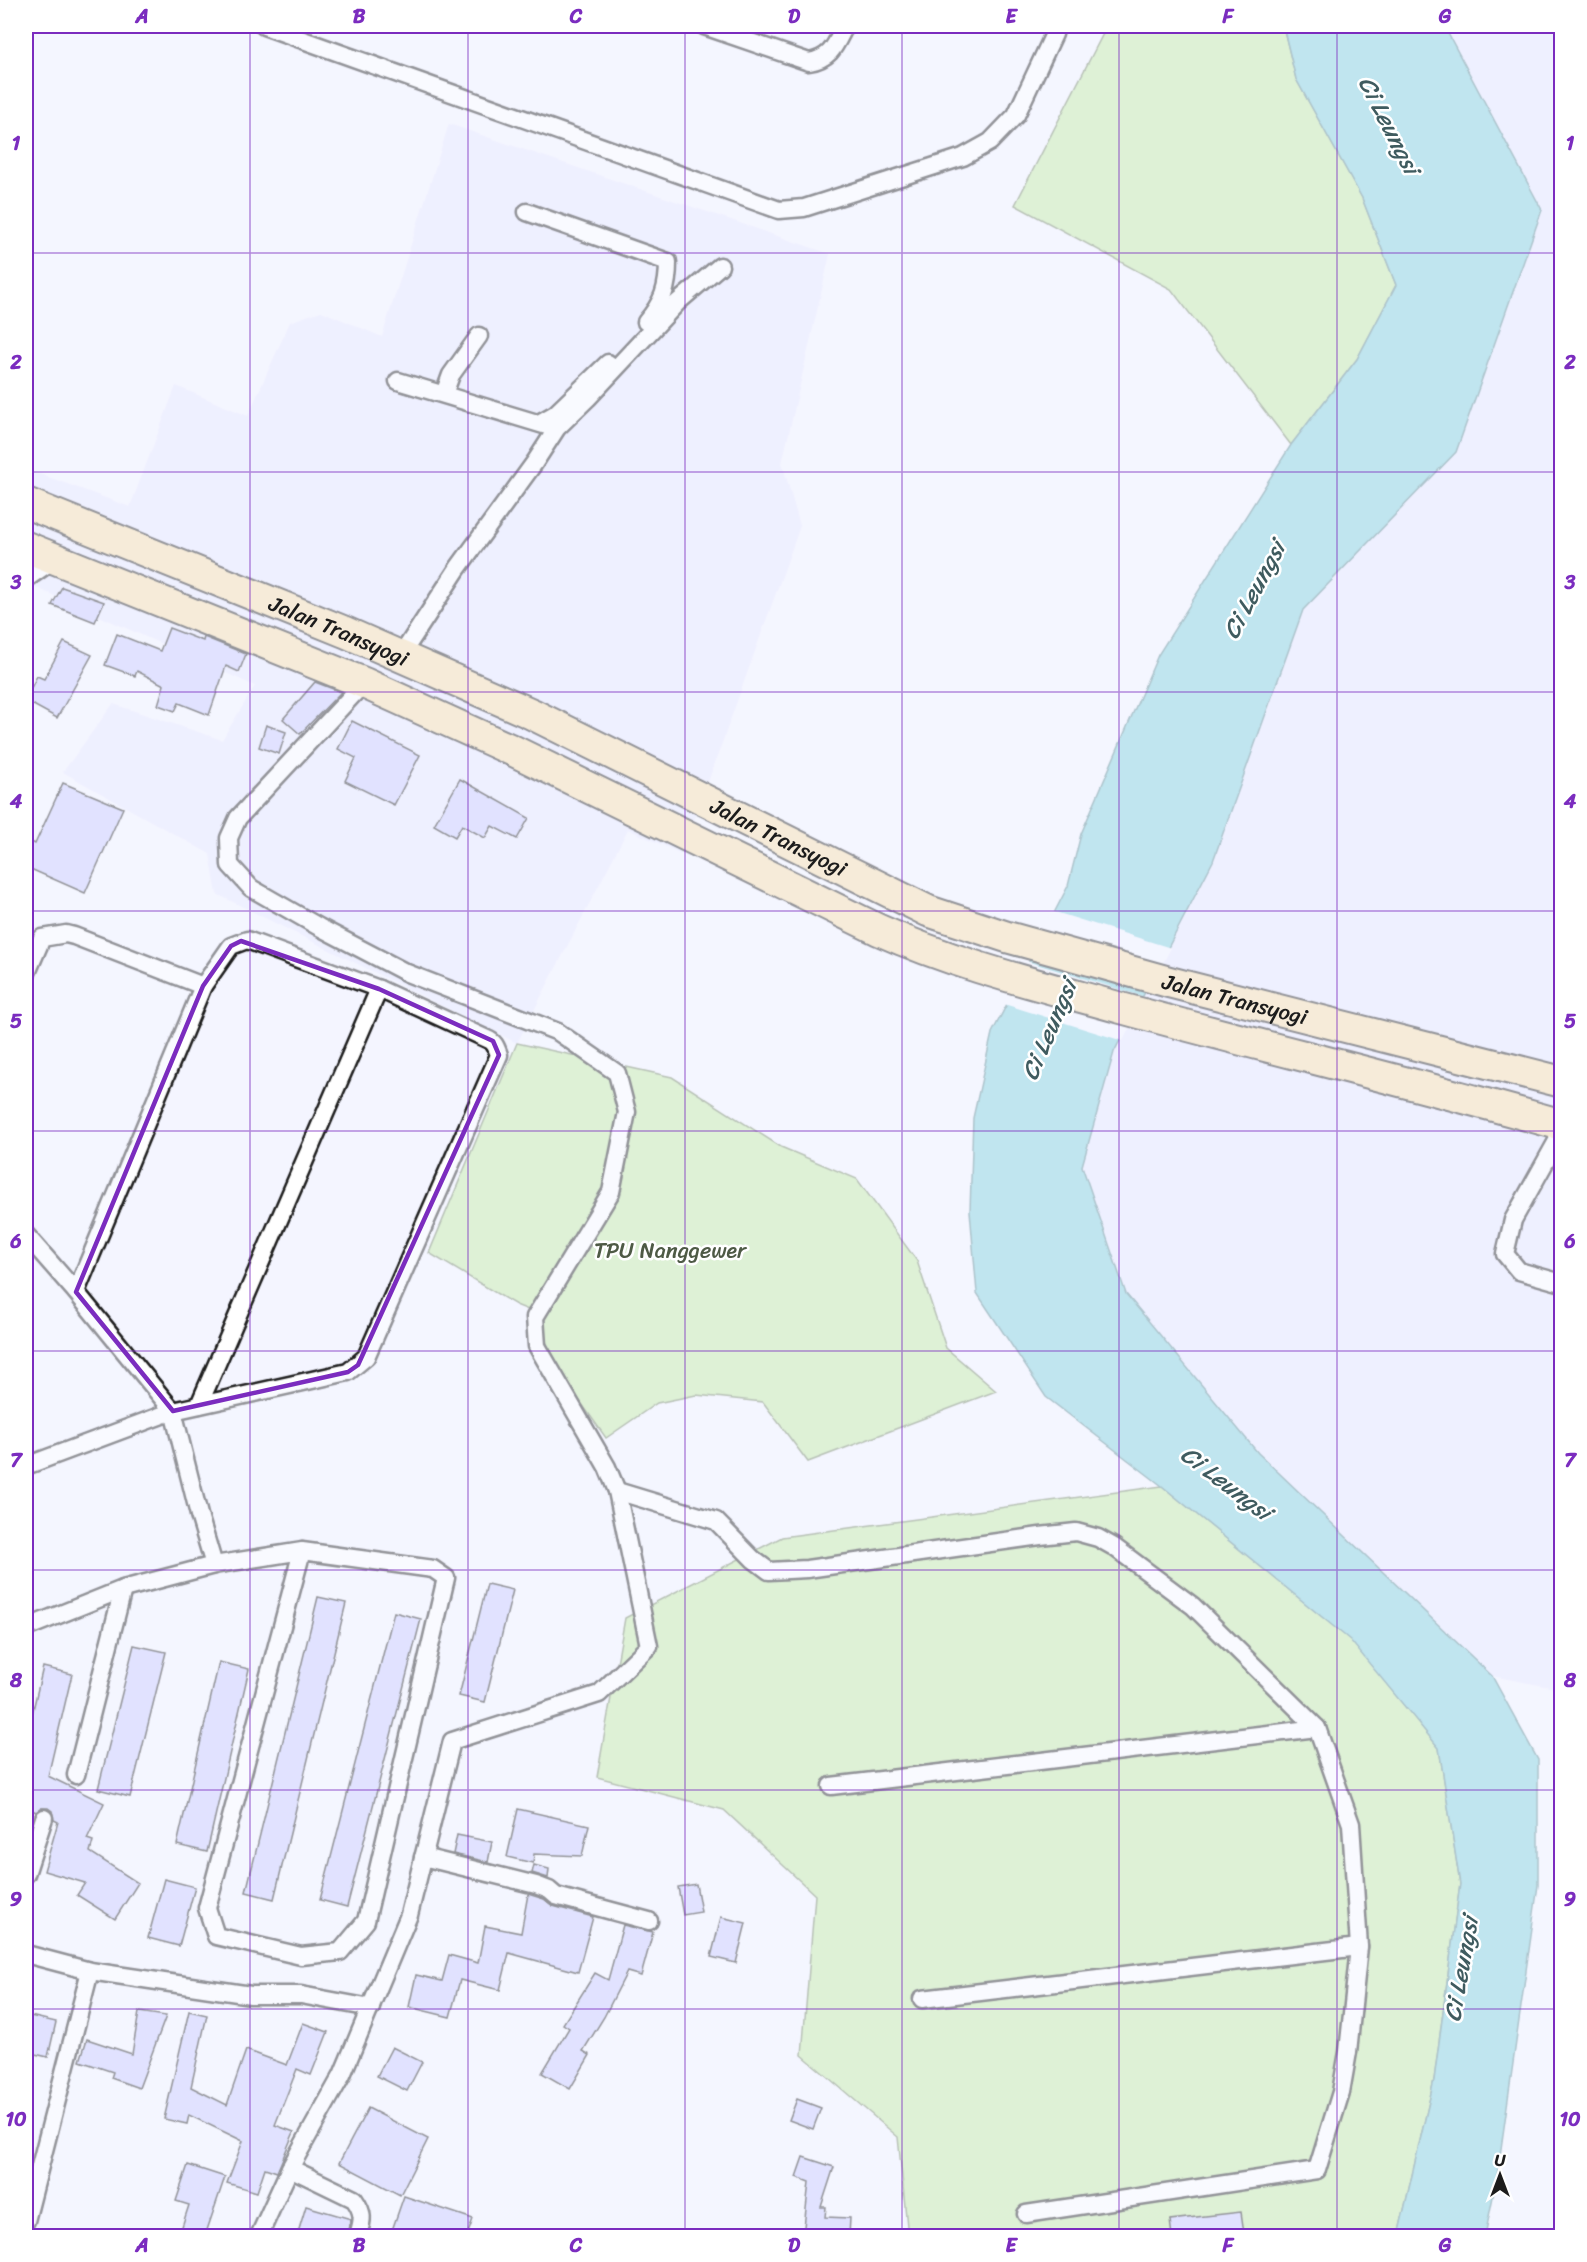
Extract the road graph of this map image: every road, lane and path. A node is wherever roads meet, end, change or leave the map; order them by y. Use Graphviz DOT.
graph roads {
  1 [pos="264,26"];
  2 [pos="704,26"];
  3 [pos="845,26"];
  4 [pos="1056,26"];
  5 [pos="527,212"];
  6 [pos="720,266"];
  7 [pos="479,336"];
  8 [pos="398,381"];
  9 [pos="444,394"];
  10 [pos="539,423"];
  11 [pos="557,428"];
  12 [pos="26,503"];
  13 [pos="26,547"];
  14 [pos="55,559"];
  15 [pos="26,579"];
  16 [pos="400,657"];
  17 [pos="364,683"];
  18 [pos="26,975"];
  19 [pos="203,986"];
  20 [pos="379,989"];
  21 [pos="1562,1082"];
  22 [pos="1562,1125"];
  23 [pos="1562,1132"];
  24 [pos="26,1235"];
  25 [pos="1562,1283"];
  26 [pos="76,1292"];
  27 [pos="199,1405"];
  28 [pos="173,1411"];
  29 [pos="26,1466"];
  30 [pos="617,1491"];
  31 [pos="302,1551"];
  32 [pos="214,1565"];
  33 [pos="123,1589"];
  34 [pos="26,1628"];
  35 [pos="1317,1728"];
  36 [pos="76,1775"];
  37 [pos="831,1786"];
  38 [pos="44,1818"];
  39 [pos="423,1857"];
  40 [pos="26,1874"];
  41 [pos="649,1921"];
  42 [pos="1359,1947"];
  43 [pos="26,1954"];
  44 [pos="90,1971"];
  45 [pos="922,1999"];
  46 [pos="371,2008"];
  47 [pos="290,2168"];
  48 [pos="1026,2214"];
  49 [pos="26,2221"];
  50 [pos="358,2235"];
  51 [pos="259,2236"];
  1 -- 4 [label="street"];
  2 -- 3 [label="street"];
  5 -- 10 [label="street"];
  6 -- 11 [label="street"];
  7 -- 9 [label="street"];
  8 -- 9 [label="street"];
  9 -- 10 [label="street"];
  10 -- 11 [label="street"];
  11 -- 16 [label="street"];
  12 -- 16 [label="highway, Jalan Transyogi"];
  13 -- 14 [label="highway, Jalan Transyogi"];
  14 -- 15 [label="street"];
  14 -- 17 [label="highway, Jalan Transyogi"];
  16 -- 21 [label="highway, Jalan Transyogi"];
  17 -- 22 [label="highway, Jalan Transyogi"];
  17 -- 30 [label="street"];
  18 -- 19 [label="street"];
  19 -- 20 [label="street"];
  19 -- 26 [label="street"];
  20 -- 27 [label="street"];
  20 -- 27 [label="street"];
  23 -- 25 [label="street"];
  24 -- 26 [label="street"];
  26 -- 28 [label="street"];
  27 -- 28 [label="street"];
  28 -- 29 [label="street"];
  28 -- 32 [label="street"];
  30 -- 35 [label="street"];
  30 -- 39 [label="street"];
  31 -- 31 [label="street"];
  31 -- 32 [label="street"];
  32 -- 33 [label="street"];
  33 -- 34 [label="street"];
  33 -- 36 [label="street"];
  35 -- 37 [label="street"];
  35 -- 42 [label="street"];
  38 -- 40 [label="street"];
  39 -- 41 [label="street"];
  39 -- 46 [label="street"];
  42 -- 45 [label="street"];
  42 -- 48 [label="street"];
  43 -- 44 [label="street"];
  44 -- 46 [label="street"];
  44 -- 49 [label="street"];
  46 -- 47 [label="street"];
  47 -- 50 [label="street"];
  47 -- 51 [label="street"];
}
